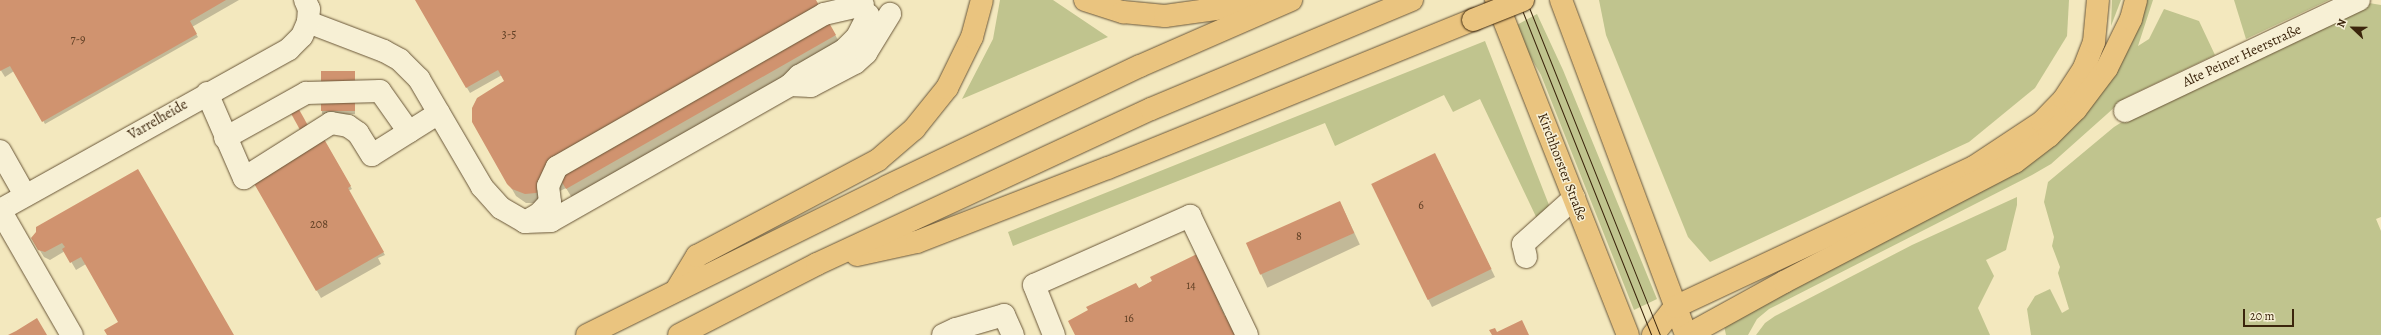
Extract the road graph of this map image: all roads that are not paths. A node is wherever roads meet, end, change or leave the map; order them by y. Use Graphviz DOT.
graph roads {
  1 [pos="305,0"];
  2 [pos="982,0"];
  3 [pos="1085,0"];
  4 [pos="1281,0"];
  5 [pos="1291,0"];
  6 [pos="1412,0"];
  7 [pos="1496,0"];
  8 [pos="1523,0"];
  9 [pos="1561,0"];
  10 [pos="2098,0"];
  11 [pos="2136,0"];
  12 [pos="2359,0"];
  13 [pos="864,7"];
  14 [pos="892,7"];
  15 [pos="308,22"];
  16 [pos="790,85"];
  17 [pos="207,92"];
  18 [pos="2125,111"];
  19 [pos="439,112"];
  20 [pos="409,132"];
  21 [pos="225,138"];
  22 [pos="0,151"];
  23 [pos="548,186"];
  24 [pos="25,196"];
  25 [pos="1574,198"];
  26 [pos="584,203"];
  27 [pos="0,210"];
  28 [pos="525,222"];
  29 [pos="1526,257"];
  30 [pos="817,264"];
  31 [pos="677,289"];
  32 [pos="1675,307"];
  33 [pos="72,335"];
  34 [pos="588,335"];
  35 [pos="679,335"];
  36 [pos="943,335"];
  37 [pos="1013,335"];
  38 [pos="1054,335"];
  39 [pos="1247,335"];
  40 [pos="1628,335"];
  41 [pos="1654,335"];
  42 [pos="1687,335"];
  1 -- 15 [label="street"];
  2 -- 31 [label="main road"];
  3 -- 4 [label="main road"];
  5 -- 31 [label="main road"];
  6 -- 30 [label="main road"];
  7 -- 25 [label="main road, Kirchhorster Straße"];
  8 -- 30 [label="main road, bridge"];
  9 -- 32 [label="main road"];
  10 -- 32 [label="main road"];
  11 -- 42 [label="main road"];
  12 -- 18 [label="street, Alte Peiner Heerstraße"];
  13 -- 14 [label="street"];
  13 -- 16 [label="street"];
  13 -- 23 [label="street"];
  14 -- 16 [label="street"];
  15 -- 17 [label="street, Varrelheide"];
  15 -- 19 [label="street"];
  16 -- 26 [label="street"];
  17 -- 21 [label="street"];
  17 -- 24 [label="street, Varrelheide"];
  19 -- 20 [label="street"];
  19 -- 28 [label="street"];
  20 -- 21 [label="street"];
  20 -- 21 [label="street"];
  22 -- 24 [label="street"];
  23 -- 26 [label="street"];
  23 -- 28 [label="street"];
  24 -- 27 [label="street, Varrelheide"];
  25 -- 29 [label="street"];
  25 -- 40 [label="main road, Kirchhorster Straße"];
  26 -- 28 [label="street"];
  27 -- 33 [label="street"];
  30 -- 35 [label="main road"];
  31 -- 34 [label="main road"];
  32 -- 41 [label="main road"];
  32 -- 42 [label="main road"];
  36 -- 37 [label="street"];
  38 -- 39 [label="street"];
}
